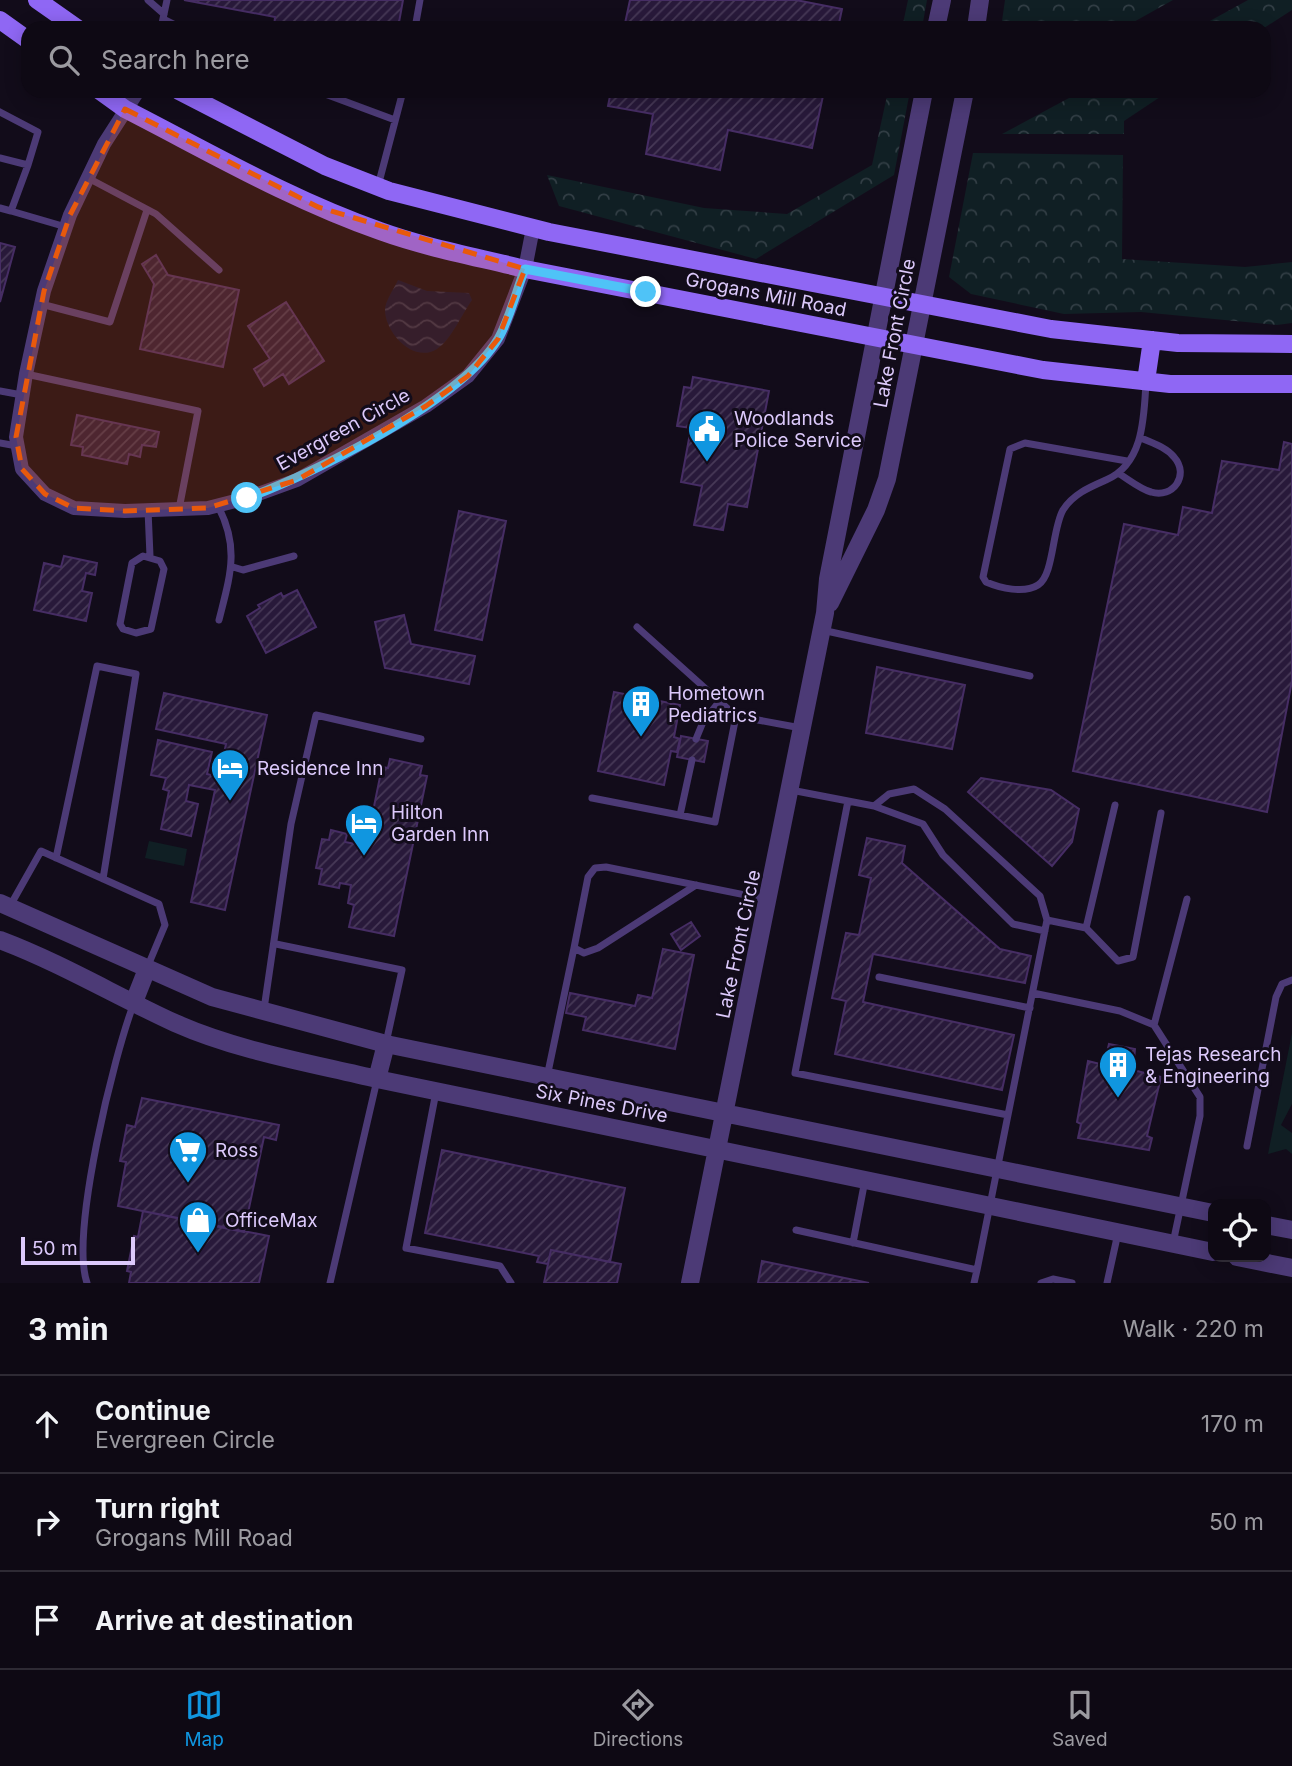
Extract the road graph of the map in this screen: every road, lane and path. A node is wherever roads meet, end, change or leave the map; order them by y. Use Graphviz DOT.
graph roads {
  1 [pos="37,0"];
  2 [pos="148,0"];
  3 [pos="167,0"];
  4 [pos="420,0"];
  5 [pos="942,0"];
  6 [pos="980,0"];
  7 [pos="0,20"];
  8 [pos="67,21"];
  9 [pos="163,21"];
  10 [pos="416,21"];
  11 [pos="938,21"];
  12 [pos="977,21"];
  13 [pos="21,35"];
  14 [pos="110,98"];
  15 [pos="133,98"];
  16 [pos="192,98"];
  17 [pos="336,98"];
  18 [pos="401,98"];
  19 [pos="923,98"];
  20 [pos="964,98"];
  21 [pos="125,109"];
  22 [pos="0,112"];
  23 [pos="395,120"];
  24 [pos="0,159"];
  25 [pos="27,164"];
  26 [pos="88,178"];
  27 [pos="378,186"];
  28 [pos="0,208"];
  29 [pos="147,210"];
  30 [pos="10,211"];
  31 [pos="66,227"];
  32 [pos="533,228"];
  33 [pos="525,269"];
  34 [pos="219,270"];
  35 [pos="884,295"];
  36 [pos="921,303"];
  37 [pos="41,304"];
  38 [pos="876,337"];
  39 [pos="1152,340"];
  40 [pos="914,344"];
  41 [pos="1292,344"];
  42 [pos="26,374"];
  43 [pos="1146,382"];
  44 [pos="1292,384"];
  45 [pos="0,391"];
  46 [pos="22,395"];
  47 [pos="1141,438"];
  48 [pos="0,443"];
  49 [pos="18,446"];
  50 [pos="1127,461"];
  51 [pos="1118,473"];
  52 [pos="218,505"];
  53 [pos="179,509"];
  54 [pos="148,510"];
  55 [pos="150,556"];
  56 [pos="294,556"];
  57 [pos="233,567"];
  58 [pos="219,620"];
  59 [pos="823,622"];
  60 [pos="637,626"];
  61 [pos="1030,676"];
  62 [pos="719,702"];
  63 [pos="736,716"];
  64 [pos="802,728"];
  65 [pos="421,739"];
  66 [pos="696,739"];
  67 [pos="692,760"];
  68 [pos="790,790"];
  69 [pos="592,797"];
  70 [pos="848,801"];
  71 [pos="1115,805"];
  72 [pos="874,806"];
  73 [pos="1161,813"];
  74 [pos="680,815"];
  75 [pos="57,858"];
  76 [pos="103,878"];
  77 [pos="696,885"];
  78 [pos="769,899"];
  79 [pos="1187,899"];
  80 [pos="5,905"];
  81 [pos="1047,920"];
  82 [pos="1086,928"];
  83 [pos="1045,931"];
  84 [pos="0,940"];
  85 [pos="276,944"];
  86 [pos="574,948"];
  87 [pos="147,969"];
  88 [pos="879,976"];
  89 [pos="1292,980"];
  90 [pos="1033,993"];
  91 [pos="134,1002"];
  92 [pos="1030,1008"];
  93 [pos="264,1013"];
  94 [pos="1154,1025"];
  95 [pos="386,1044"];
  96 [pos="547,1077"];
  97 [pos="377,1079"];
  98 [pos="436,1091"];
  99 [pos="724,1113"];
  100 [pos="1008,1115"];
  101 [pos="1247,1146"];
  102 [pos="716,1148"];
  103 [pos="997,1167"];
  104 [pos="865,1180"];
  105 [pos="990,1205"];
  106 [pos="1181,1206"];
  107 [pos="1208,1212"];
  108 [pos="1271,1226"];
  109 [pos="796,1230"];
  110 [pos="1292,1230"];
  111 [pos="1118,1232"];
  112 [pos="853,1242"];
  113 [pos="1173,1243"];
  114 [pos="1208,1251"];
  115 [pos="1262,1262"];
  116 [pos="1292,1268"];
  117 [pos="976,1270"];
  118 [pos="87,1283"];
  119 [pos="330,1283"];
  120 [pos="511,1283"];
  121 [pos="690,1283"];
  122 [pos="974,1283"];
  123 [pos="1041,1283"];
  124 [pos="1072,1283"];
  125 [pos="1107,1283"];
  1 -- 8 [label="main road"];
  2 -- 9 [label="lane"];
  3 -- 9 [label="lane"];
  4 -- 10 [label="lane"];
  5 -- 11 [label="street"];
  6 -- 12 [label="street"];
  7 -- 13 [label="main road"];
  14 -- 21 [label="main road, Grogans Mill Road"];
  15 -- 21 [label="street, Evergreen Circle"];
  16 -- 27 [label="main road, Grogans Mill Road"];
  17 -- 23 [label="lane"];
  18 -- 23 [label="lane"];
  19 -- 35 [label="street, Lake Front Circle"];
  20 -- 36 [label="street, Lake Front Circle"];
  21 -- 26 [label="street, Evergreen Circle"];
  21 -- 33 [label="main road, Grogans Mill Road"];
  22 -- 25 [label="lane"];
  23 -- 27 [label="lane"];
  24 -- 25 [label="lane"];
  25 -- 30 [label="lane"];
  26 -- 29 [label="lane"];
  26 -- 31 [label="street, Evergreen Circle"];
  27 -- 32 [label="main road, Grogans Mill Road"];
  28 -- 30 [label="lane"];
  29 -- 34 [label="lane"];
  29 -- 37 [label="lane"];
  30 -- 31 [label="lane"];
  31 -- 37 [label="street, Evergreen Circle"];
  32 -- 33 [label="street, Evergreen Circle"];
  32 -- 35 [label="main road, Grogans Mill Road"];
  33 -- 38 [label="main road, Grogans Mill Road"];
  33 -- 52 [label="street, Evergreen Circle"];
  35 -- 36 [label="main road, Grogans Mill Road"];
  35 -- 38 [label="street, Lake Front Circle"];
  36 -- 39 [label="main road, Grogans Mill Road"];
  36 -- 40 [label="street, Lake Front Circle"];
  37 -- 42 [label="street, Evergreen Circle"];
  38 -- 40 [label="main road, Grogans Mill Road"];
  38 -- 59 [label="street, Lake Front Circle"];
  39 -- 41 [label="main road, Grogans Mill Road"];
  39 -- 43 [label="main road"];
  40 -- 43 [label="main road, Grogans Mill Road"];
  40 -- 59 [label="street, Lake Front Circle"];
  42 -- 46 [label="street, Evergreen Circle"];
  42 -- 53 [label="lane"];
  43 -- 44 [label="main road, Grogans Mill Road"];
  43 -- 47 [label="lane"];
  45 -- 46 [label="lane"];
  46 -- 49 [label="street, Evergreen Circle"];
  47 -- 50 [label="lane"];
  47 -- 51 [label="lane"];
  48 -- 49 [label="lane"];
  49 -- 54 [label="street, Evergreen Circle"];
  50 -- 51 [label="lane"];
  50 -- 51 [label="lane"];
  52 -- 53 [label="street, Evergreen Circle"];
  52 -- 57 [label="lane"];
  53 -- 54 [label="street, Evergreen Circle"];
  54 -- 55 [label="lane"];
  55 -- 55 [label="lane"];
  56 -- 57 [label="lane"];
  57 -- 58 [label="lane"];
  59 -- 61 [label="lane"];
  59 -- 64 [label="street, Lake Front Circle"];
  60 -- 62 [label="lane"];
  62 -- 63 [label="lane"];
  62 -- 66 [label="lane"];
  63 -- 64 [label="lane"];
  63 -- 74 [label="lane"];
  64 -- 68 [label="street, Lake Front Circle"];
  65 -- 85 [label="lane"];
  67 -- 74 [label="lane"];
  68 -- 70 [label="lane"];
  68 -- 78 [label="street, Lake Front Circle"];
  69 -- 74 [label="lane"];
  70 -- 72 [label="lane"];
  70 -- 100 [label="lane"];
  71 -- 82 [label="lane"];
  72 -- 81 [label="lane"];
  72 -- 83 [label="lane"];
  73 -- 82 [label="lane"];
  75 -- 76 [label="lane"];
  75 -- 76 [label="lane"];
  75 -- 80 [label="lane"];
  76 -- 87 [label="lane"];
  77 -- 78 [label="lane"];
  77 -- 86 [label="lane"];
  77 -- 86 [label="lane"];
  78 -- 99 [label="street, Lake Front Circle"];
  79 -- 94 [label="lane"];
  80 -- 87 [label="street, Six Pines Drive"];
  81 -- 82 [label="lane"];
  81 -- 83 [label="lane"];
  83 -- 90 [label="lane"];
  84 -- 91 [label="street, Six Pines Drive"];
  85 -- 93 [label="lane"];
  85 -- 95 [label="lane"];
  86 -- 96 [label="lane"];
  87 -- 91 [label="street"];
  87 -- 93 [label="street, Six Pines Drive"];
  88 -- 92 [label="lane"];
  89 -- 101 [label="lane"];
  90 -- 92 [label="lane"];
  90 -- 94 [label="lane"];
  91 -- 97 [label="street, Six Pines Drive"];
  91 -- 118 [label="lane"];
  92 -- 100 [label="lane"];
  93 -- 95 [label="street, Six Pines Drive"];
  94 -- 106 [label="lane"];
  95 -- 96 [label="street, Six Pines Drive"];
  95 -- 97 [label="street"];
  96 -- 99 [label="street, Six Pines Drive"];
  97 -- 98 [label="street, Six Pines Drive"];
  97 -- 119 [label="lane"];
  98 -- 102 [label="street, Six Pines Drive"];
  98 -- 120 [label="lane"];
  99 -- 102 [label="street, Lake Front Circle"];
  99 -- 103 [label="street, Six Pines Drive"];
  100 -- 103 [label="lane"];
  102 -- 104 [label="street, Six Pines Drive"];
  102 -- 121 [label="street, Lake Front Circle"];
  103 -- 105 [label="lane"];
  103 -- 106 [label="street, Six Pines Drive"];
  104 -- 105 [label="street, Six Pines Drive"];
  104 -- 112 [label="lane"];
  105 -- 111 [label="street, Six Pines Drive"];
  105 -- 117 [label="lane"];
  106 -- 107 [label="street, Six Pines Drive"];
  106 -- 113 [label="lane"];
  108 -- 110 [label="street"];
  109 -- 112 [label="lane"];
  111 -- 113 [label="street, Six Pines Drive"];
  111 -- 125 [label="lane"];
  112 -- 117 [label="lane"];
  113 -- 114 [label="street, Six Pines Drive"];
  115 -- 116 [label="street"];
  117 -- 122 [label="lane"];
  123 -- 124 [label="lane"];
}
